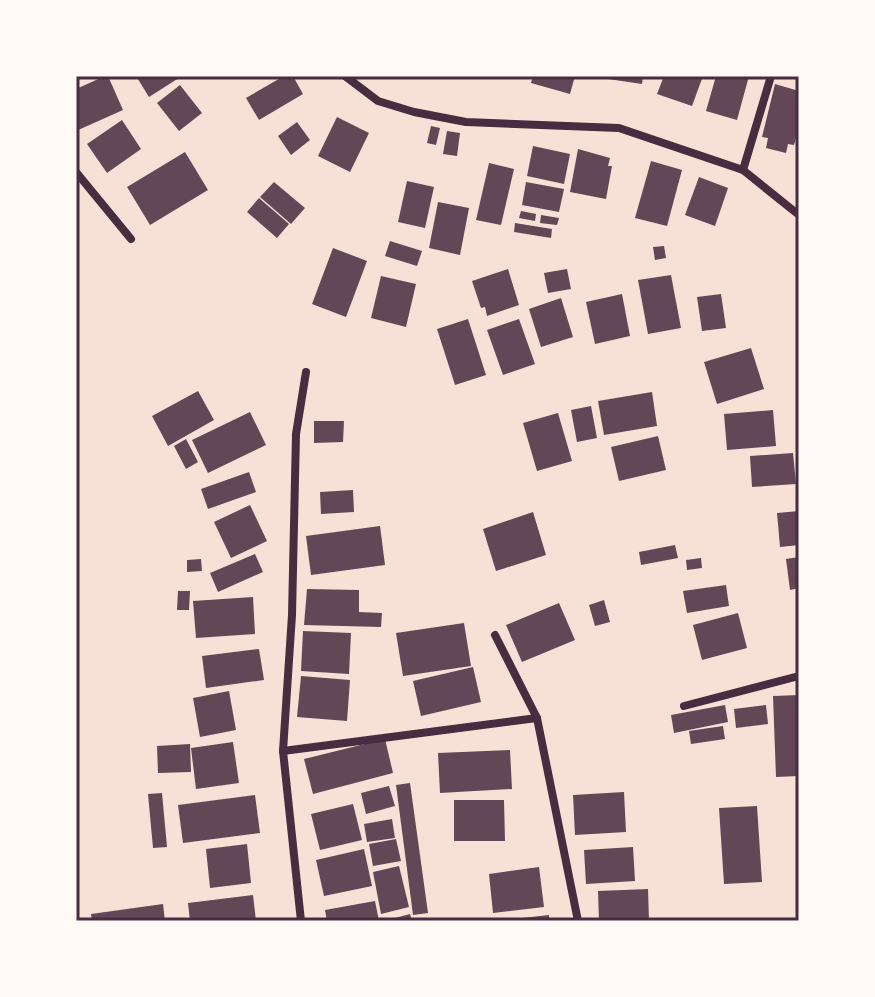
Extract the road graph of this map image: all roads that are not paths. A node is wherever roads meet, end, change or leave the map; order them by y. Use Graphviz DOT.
graph roads {
  1 [pos="345,76"];
  2 [pos="771,76"];
  3 [pos="743,170"];
  4 [pos="76,172"];
  5 [pos="799,215"];
  6 [pos="131,239"];
  7 [pos="306,372"];
  8 [pos="495,635"];
  9 [pos="799,676"];
  10 [pos="684,706"];
  11 [pos="537,718"];
  12 [pos="283,751"];
  13 [pos="301,921"];
  14 [pos="578,921"];
  1 -- 3 [label="street"];
  2 -- 3 [label="street"];
  3 -- 5 [label="street"];
  4 -- 6 [label="street"];
  7 -- 12 [label="street"];
  8 -- 11 [label="street"];
  9 -- 10 [label="street"];
  11 -- 12 [label="street"];
  11 -- 14 [label="street"];
  12 -- 13 [label="street"];
}
